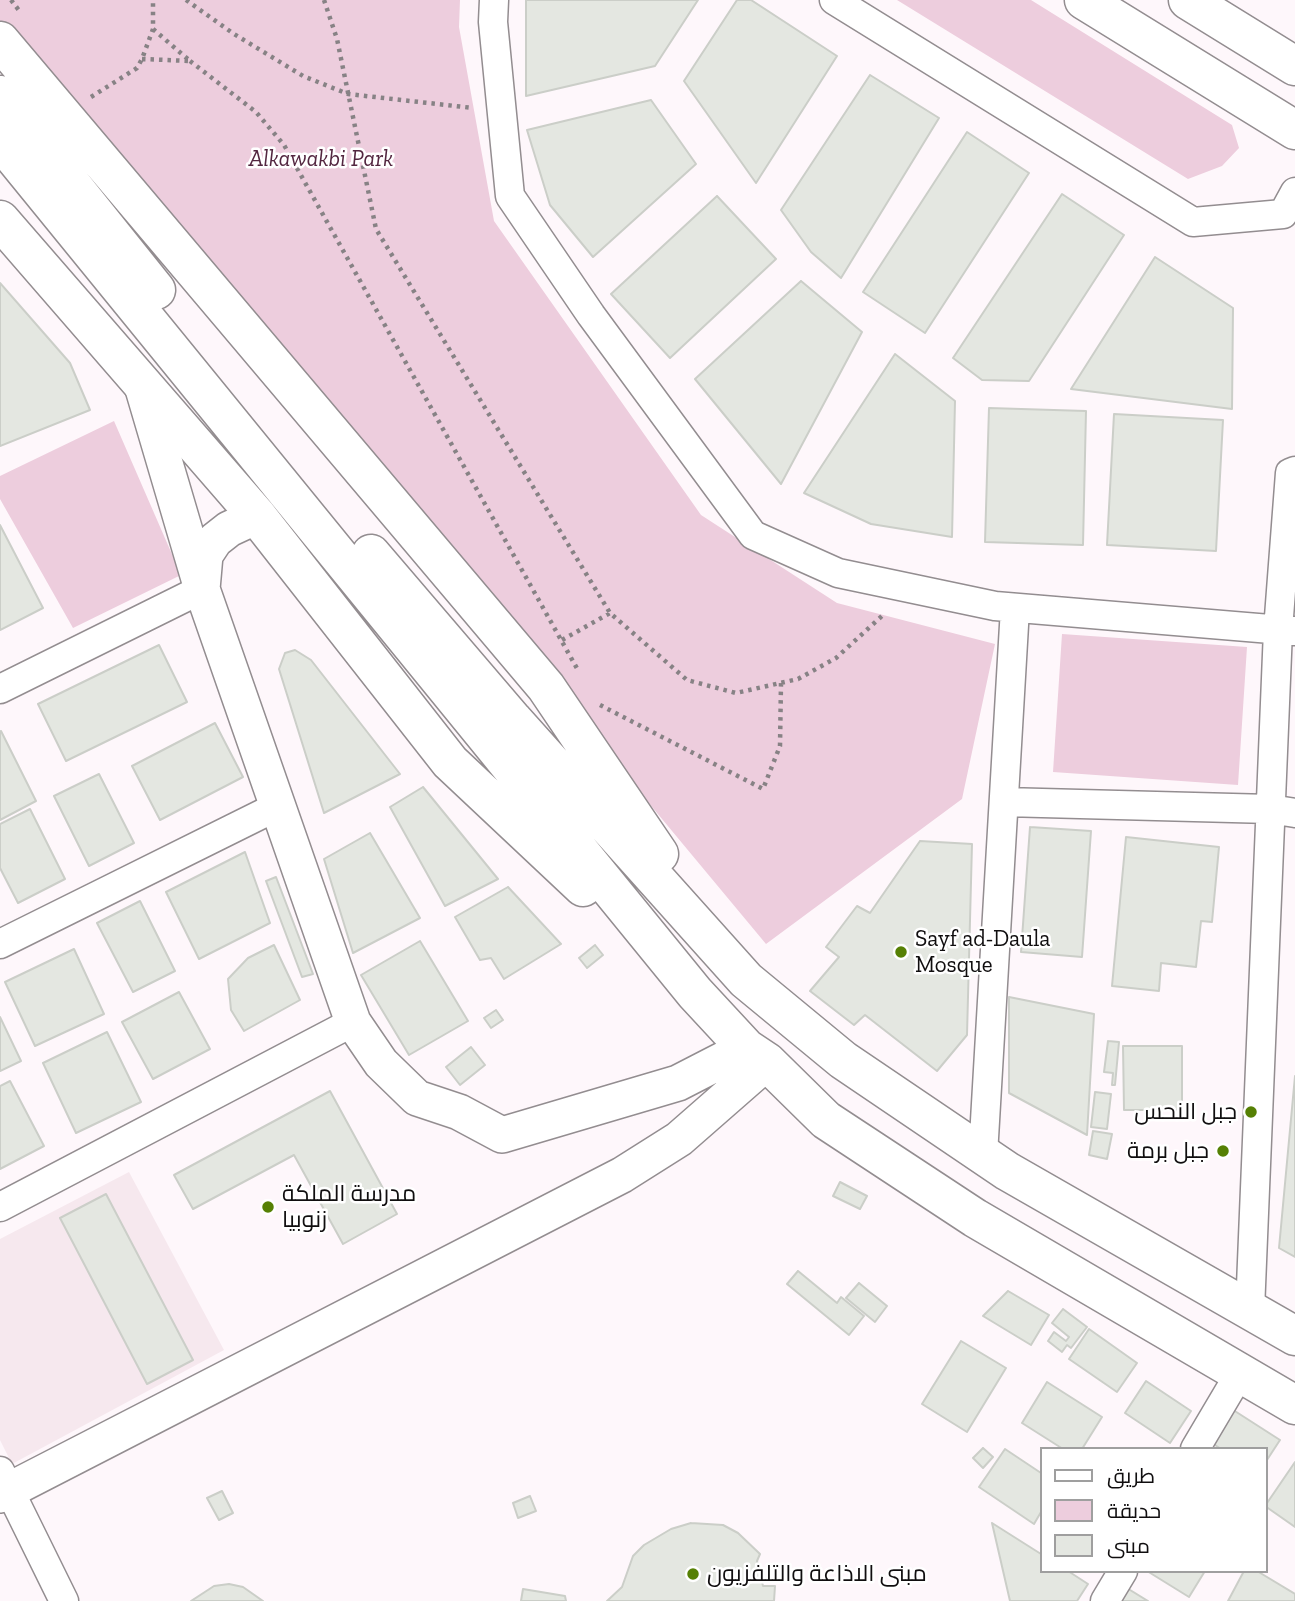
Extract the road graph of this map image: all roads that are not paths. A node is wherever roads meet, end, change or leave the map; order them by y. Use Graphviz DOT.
graph roads {
  1 [pos="494,0"];
  2 [pos="834,0"];
  3 [pos="1084,0"];
  4 [pos="1197,2"];
  5 [pos="0,41"];
  6 [pos="1295,66"];
  7 [pos="0,95"];
  8 [pos="1295,130"];
  9 [pos="0,140"];
  10 [pos="1295,192"];
  11 [pos="0,220"];
  12 [pos="139,377"];
  13 [pos="1295,471"];
  14 [pos="257,516"];
  15 [pos="202,589"];
  16 [pos="1016,608"];
  17 [pos="1286,630"];
  18 [pos="0,689"];
  19 [pos="1004,802"];
  20 [pos="278,806"];
  21 [pos="1283,811"];
  22 [pos="0,944"];
  23 [pos="746,980"];
  24 [pos="695,993"];
  25 [pos="353,1022"];
  26 [pos="756,1055"];
  27 [pos="983,1155"];
  28 [pos="0,1207"];
  29 [pos="1250,1310"];
  30 [pos="1295,1336"];
  31 [pos="1240,1373"];
  32 [pos="1295,1405"];
  33 [pos="1196,1447"];
  34 [pos="3,1485"];
  35 [pos="1122,1573"];
  36 [pos="64,1601"];
  37 [pos="1105,1601"];
  1 -- 16 [label="street"];
  2 -- 10 [label="street"];
  3 -- 8 [label="main road"];
  4 -- 6 [label="main road"];
  5 -- 23 [label="main road"];
  7 -- 23 [label="main road"];
  9 -- 24 [label="main road"];
  11 -- 12 [label="main road"];
  12 -- 14 [label="main road"];
  12 -- 15 [label="street"];
  13 -- 17 [label="street"];
  14 -- 15 [label="street"];
  14 -- 24 [label="main road"];
  15 -- 18 [label="street"];
  15 -- 20 [label="street"];
  16 -- 17 [label="street"];
  16 -- 19 [label="street"];
  17 -- 21 [label="street"];
  19 -- 21 [label="street"];
  19 -- 27 [label="street"];
  20 -- 22 [label="street"];
  20 -- 25 [label="street"];
  21 -- 29 [label="street"];
  23 -- 27 [label="main road"];
  24 -- 26 [label="main road"];
  25 -- 26 [label="street"];
  25 -- 28 [label="street"];
  26 -- 31 [label="main road"];
  26 -- 34 [label="street"];
  27 -- 29 [label="main road"];
  29 -- 30 [label="main road"];
  31 -- 32 [label="main road"];
  31 -- 33 [label="street"];
  34 -- 36 [label="street"];
  35 -- 37 [label="street"];
}
